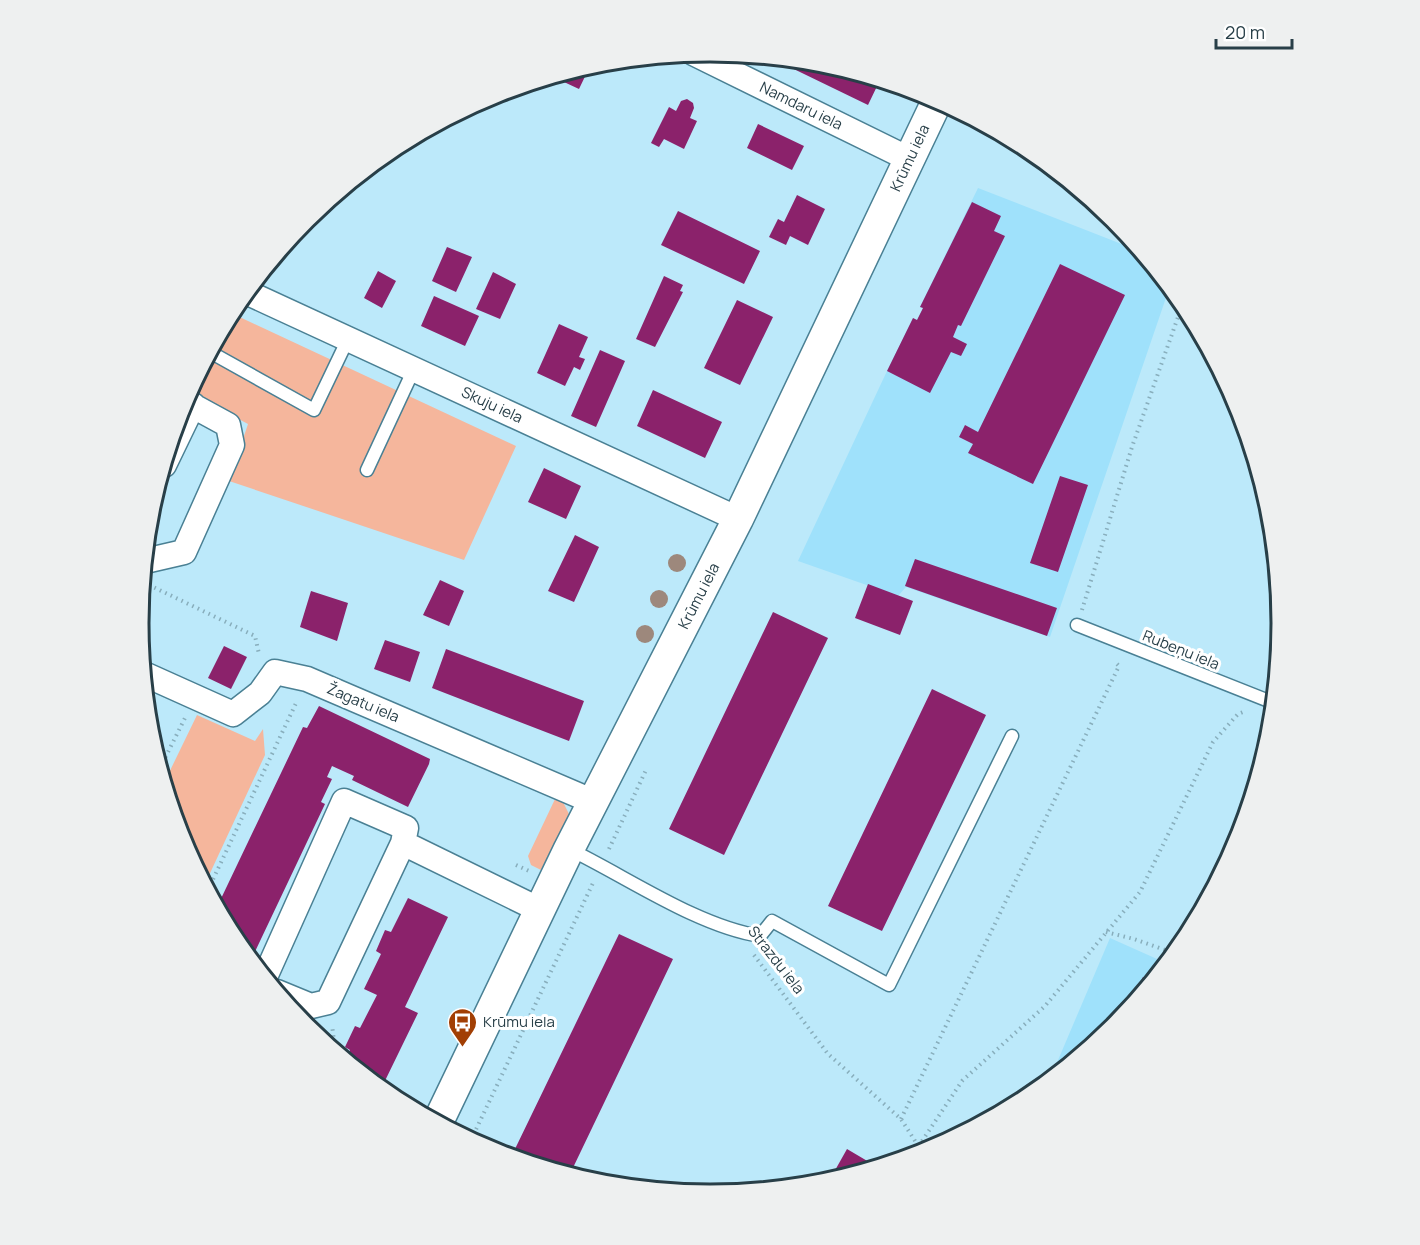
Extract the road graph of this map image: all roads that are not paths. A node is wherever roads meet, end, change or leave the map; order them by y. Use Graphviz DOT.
graph roads {
  1 [pos="711,62"];
  2 [pos="934,108"];
  3 [pos="909,159"];
  4 [pos="255,296"];
  5 [pos="348,339"];
  6 [pos="217,356"];
  7 [pos="414,369"];
  8 [pos="193,406"];
  9 [pos="367,470"];
  10 [pos="738,519"];
  11 [pos="153,559"];
  12 [pos="1077,625"];
  13 [pos="152,678"];
  14 [pos="1265,700"];
  15 [pos="1012,736"];
  16 [pos="594,802"];
  17 [pos="403,843"];
  18 [pos="569,849"];
  19 [pos="540,910"];
  20 [pos="269,969"];
  21 [pos="294,999"];
  22 [pos="441,1115"];
  1 -- 3 [label="street, Namdaru iela"];
  2 -- 3 [label="street, Krūmu iela"];
  3 -- 10 [label="street, Krūmu iela"];
  4 -- 5 [label="street, Skuju iela"];
  5 -- 6 [label="lane"];
  5 -- 7 [label="street, Skuju iela"];
  7 -- 9 [label="lane"];
  7 -- 10 [label="street, Skuju iela"];
  8 -- 11 [label="street"];
  10 -- 16 [label="street, Krūmu iela"];
  12 -- 14 [label="lane, Rubeņu iela"];
  13 -- 16 [label="street, Žagatu iela"];
  15 -- 18 [label="lane, Strazdu iela"];
  16 -- 18 [label="street, Krūmu iela"];
  17 -- 19 [label="street"];
  17 -- 20 [label="street"];
  17 -- 21 [label="street"];
  18 -- 19 [label="street, Krūmu iela"];
  19 -- 22 [label="street, Krūmu iela"];
}
